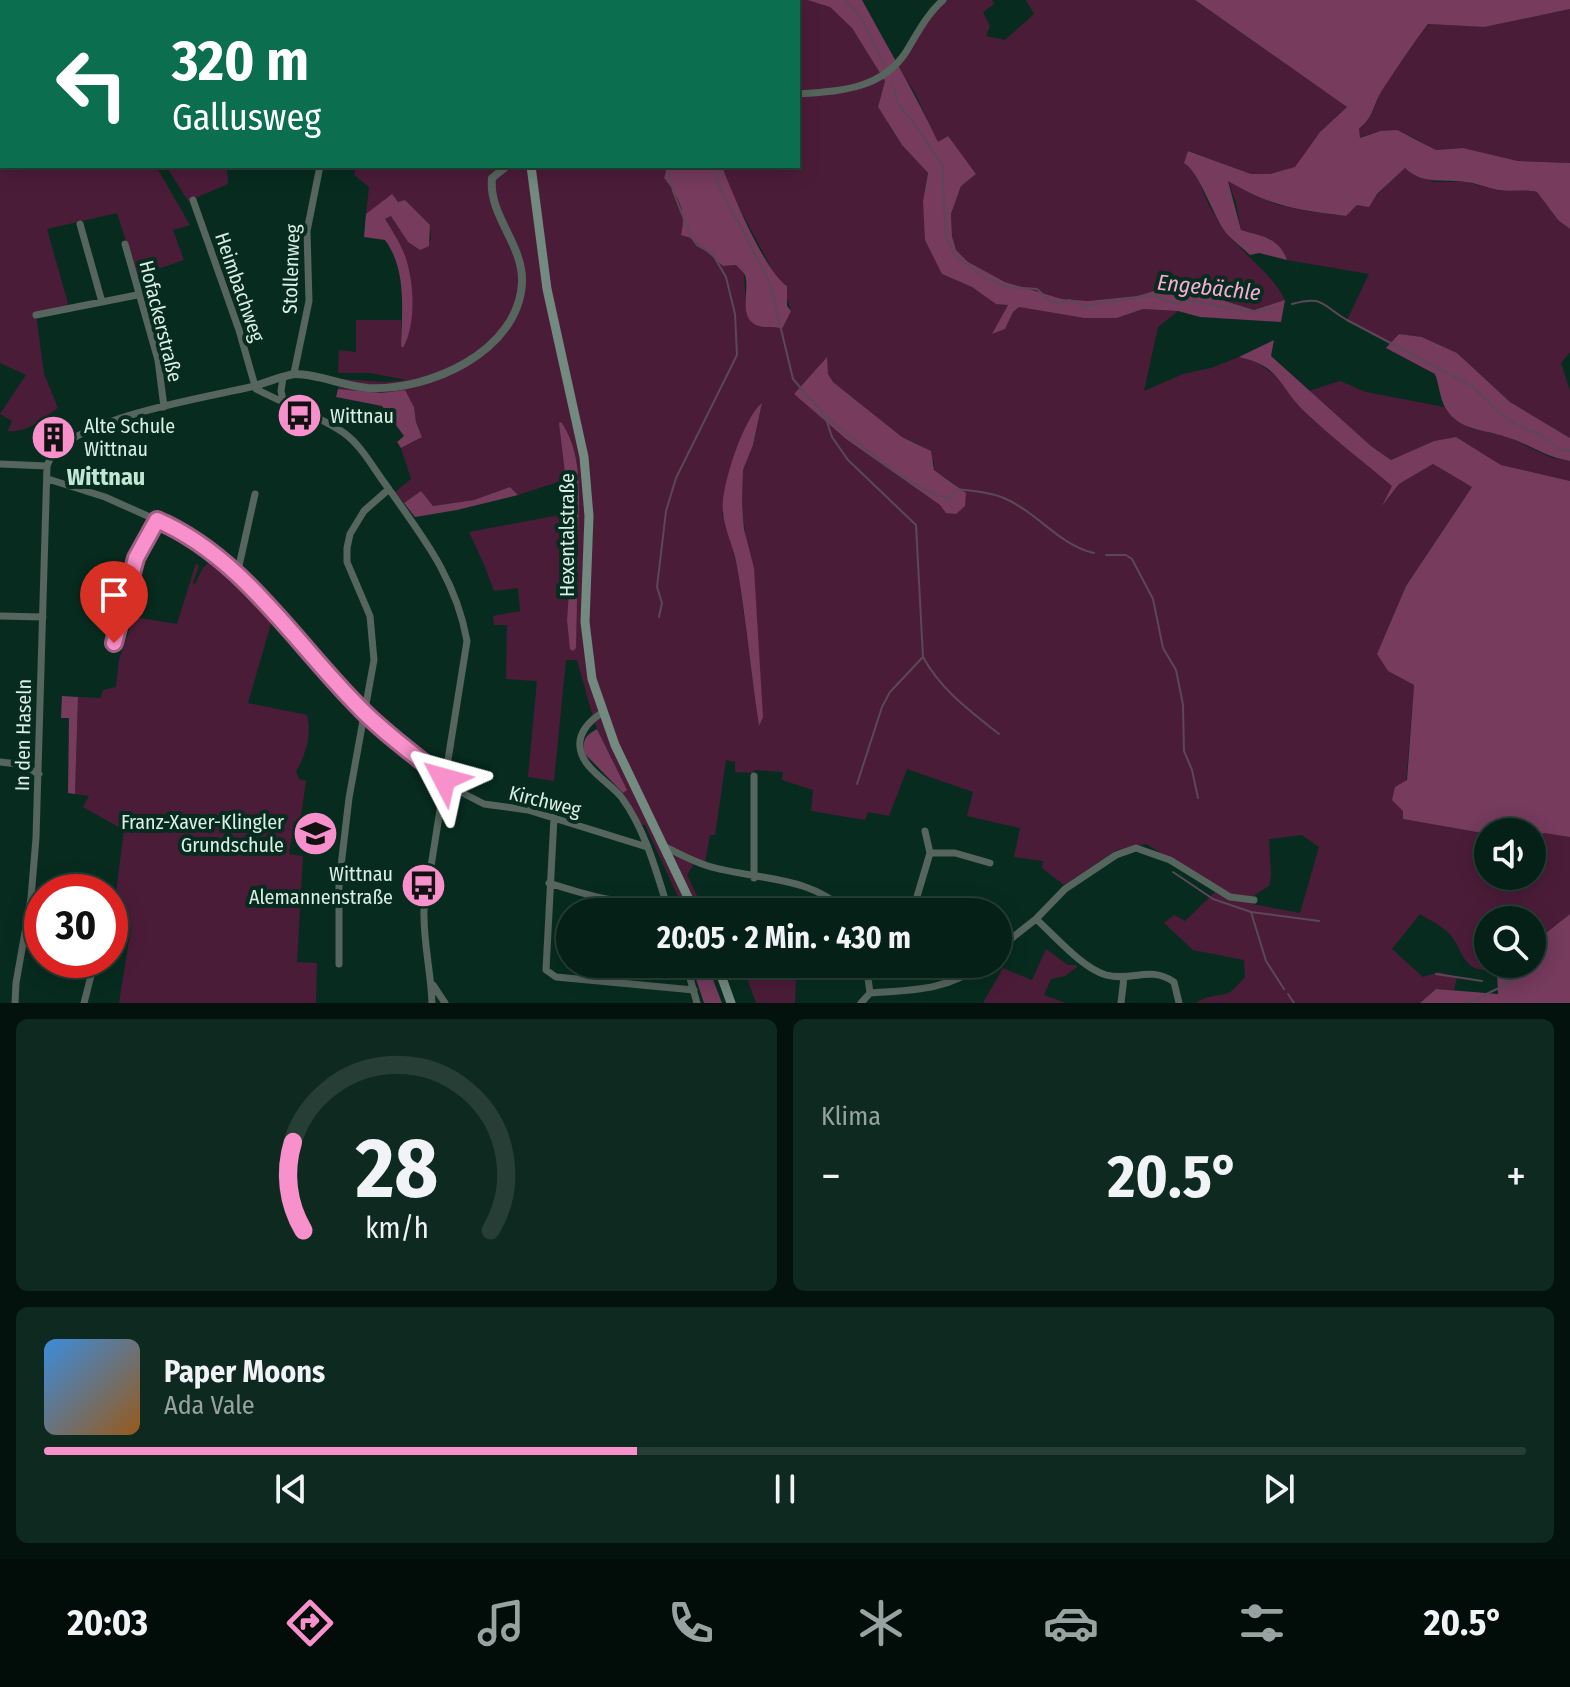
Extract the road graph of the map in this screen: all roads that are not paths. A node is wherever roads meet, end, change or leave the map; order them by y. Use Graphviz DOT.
graph roads {
  1 [pos="943,0"];
  2 [pos="800,94"];
  3 [pos="320,168"];
  4 [pos="503,168"];
  5 [pos="531,168"];
  6 [pos="193,200"];
  7 [pos="80,224"];
  8 [pos="125,244"];
  9 [pos="137,295"];
  10 [pos="102,302"];
  11 [pos="36,315"];
  12 [pos="294,373"];
  13 [pos="283,378"];
  14 [pos="255,386"];
  15 [pos="284,404"];
  16 [pos="164,407"];
  17 [pos="1,461"];
  18 [pos="47,466"];
  19 [pos="48,479"];
  20 [pos="389,489"];
  21 [pos="255,494"];
  22 [pos="157,520"];
  23 [pos="237,575"];
  24 [pos="0,616"];
  25 [pos="43,617"];
  26 [pos="113,647"];
  27 [pos="602,713"];
  28 [pos="364,714"];
  29 [pos="0,762"];
  30 [pos="39,774"];
  31 [pos="754,776"];
  32 [pos="444,779"];
  33 [pos="554,817"];
  34 [pos="925,831"];
  35 [pos="663,846"];
  36 [pos="647,847"];
  37 [pos="930,853"];
  38 [pos="990,863"];
  39 [pos="754,878"];
  40 [pos="549,883"];
  41 [pos="600,898"];
  42 [pos="665,898"];
  43 [pos="688,898"];
  44 [pos="830,898"];
  45 [pos="917,898"];
  46 [pos="1254,900"];
  47 [pos="1036,919"];
  48 [pos="1012,938"];
  49 [pos="339,964"];
  50 [pos="1124,977"];
  51 [pos="90,978"];
  52 [pos="690,978"];
  53 [pos="722,978"];
  54 [pos="868,978"];
  55 [pos="960,978"];
  56 [pos="432,983"];
  57 [pos="694,990"];
  58 [pos="870,993"];
  59 [pos="15,1003"];
  60 [pos="84,1003"];
  61 [pos="432,1003"];
  62 [pos="445,1003"];
  63 [pos="697,1003"];
  64 [pos="731,1003"];
  65 [pos="861,1003"];
  66 [pos="1121,1003"];
  67 [pos="1179,1003"];
  1 -- 2 [label="street"];
  3 -- 12 [label="street, Stollenweg"];
  4 -- 12 [label="street"];
  5 -- 27 [label="main road, Hexentalstraße"];
  6 -- 14 [label="street, Heimbachweg"];
  7 -- 10 [label="street"];
  8 -- 9 [label="street, Hofackerstraße"];
  9 -- 10 [label="street"];
  9 -- 16 [label="street, Hofackerstraße"];
  10 -- 11 [label="street"];
  12 -- 13 [label="street"];
  13 -- 14 [label="street"];
  13 -- 15 [label="street"];
  14 -- 15 [label="street"];
  14 -- 16 [label="street"];
  15 -- 20 [label="street"];
  16 -- 18 [label="street"];
  17 -- 18 [label="street"];
  18 -- 19 [label="street, In den Haseln"];
  19 -- 22 [label="street, Kirchweg"];
  19 -- 25 [label="street, In den Haseln"];
  20 -- 28 [label="street"];
  20 -- 32 [label="street"];
  21 -- 23 [label="street"];
  22 -- 23 [label="street, Kirchweg"];
  22 -- 26 [label="street"];
  23 -- 28 [label="street, Kirchweg"];
  24 -- 25 [label="street"];
  25 -- 30 [label="street, In den Haseln"];
  27 -- 35 [label="main road, Hexentalstraße"];
  27 -- 36 [label="street"];
  28 -- 32 [label="street, Kirchweg"];
  28 -- 49 [label="street"];
  29 -- 30 [label="street"];
  30 -- 59 [label="street, In den Haseln"];
  31 -- 39 [label="street"];
  32 -- 33 [label="street, Kirchweg"];
  32 -- 56 [label="street"];
  33 -- 36 [label="street, Kirchweg"];
  33 -- 40 [label="street"];
  34 -- 37 [label="street"];
  35 -- 39 [label="street"];
  35 -- 43 [label="main road, Hexentalstraße"];
  36 -- 42 [label="street"];
  37 -- 38 [label="street"];
  37 -- 45 [label="street"];
  39 -- 44 [label="street"];
  40 -- 41 [label="street"];
  40 -- 57 [label="street"];
  46 -- 47 [label="street"];
  47 -- 48 [label="street"];
  47 -- 50 [label="street"];
  50 -- 66 [label="street"];
  50 -- 67 [label="street"];
  51 -- 60 [label="street"];
  52 -- 57 [label="street"];
  53 -- 64 [label="main road"];
  54 -- 58 [label="street"];
  55 -- 58 [label="street"];
  56 -- 61 [label="street"];
  56 -- 62 [label="street"];
  57 -- 63 [label="street"];
  58 -- 65 [label="street"];
}
